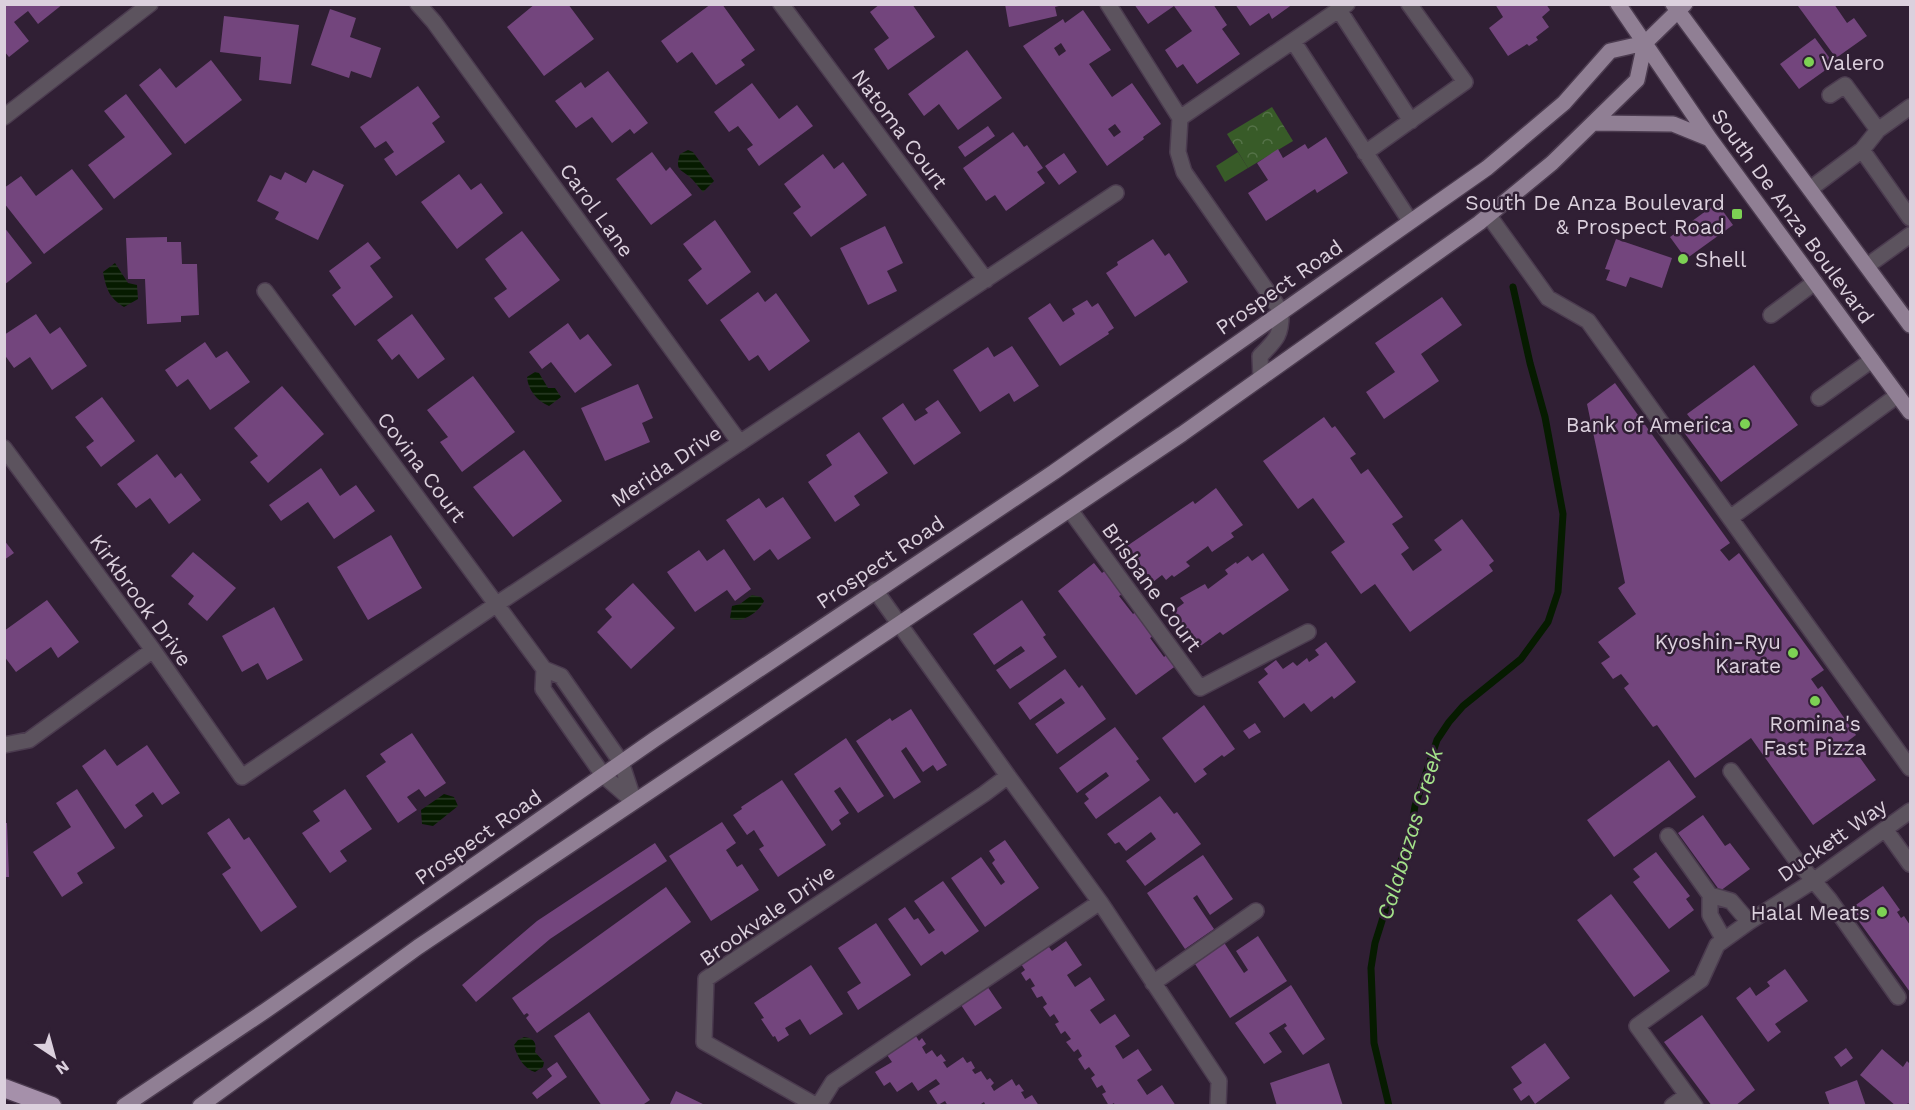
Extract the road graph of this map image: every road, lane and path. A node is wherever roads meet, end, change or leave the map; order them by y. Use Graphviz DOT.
graph roads {
  1 [pos="150,4"];
  2 [pos="418,4"];
  3 [pos="781,4"];
  4 [pos="1108,4"];
  5 [pos="1409,4"];
  6 [pos="1618,4"];
  7 [pos="1343,7"];
  8 [pos="1679,7"];
  9 [pos="1293,41"];
  10 [pos="1645,43"];
  11 [pos="1830,95"];
  12 [pos="1911,107"];
  13 [pos="4,117"];
  14 [pos="1180,118"];
  15 [pos="1411,121"];
  16 [pos="1593,123"];
  17 [pos="1878,130"];
  18 [pos="1710,139"];
  19 [pos="1862,150"];
  20 [pos="1365,153"];
  21 [pos="1810,189"];
  22 [pos="1116,193"];
  23 [pos="1489,216"];
  24 [pos="1911,218"];
  25 [pos="1410,221"];
  26 [pos="1911,235"];
  27 [pos="1867,266"];
  28 [pos="986,280"];
  29 [pos="1815,282"];
  30 [pos="265,291"];
  31 [pos="1281,311"];
  32 [pos="1771,315"];
  33 [pos="1908,315"];
  34 [pos="1872,360"];
  35 [pos="1262,378"];
  36 [pos="1898,394"];
  37 [pos="1819,398"];
  38 [pos="1911,412"];
  39 [pos="740,443"];
  40 [pos="4,448"];
  41 [pos="1070,510"];
  42 [pos="1730,518"];
  43 [pos="875,591"];
  44 [pos="497,604"];
  45 [pos="899,623"];
  46 [pos="1308,632"];
  47 [pos="153,650"];
  48 [pos="544,669"];
  49 [pos="4,745"];
  50 [pos="621,762"];
  51 [pos="1911,768"];
  52 [pos="1731,771"];
  53 [pos="603,775"];
  54 [pos="1008,776"];
  55 [pos="242,777"];
  56 [pos="634,801"];
  57 [pos="1911,811"];
  58 [pos="1885,829"];
  59 [pos="1668,836"];
  60 [pos="1911,864"];
  61 [pos="1813,881"];
  62 [pos="1710,895"];
  63 [pos="1100,902"];
  64 [pos="1256,911"];
  65 [pos="1749,922"];
  66 [pos="1721,942"];
  67 [pos="1154,983"];
  68 [pos="1898,997"];
  69 [pos="4,1088"];
  70 [pos="1691,1100"];
  71 [pos="205,1102"];
  72 [pos="52,1106"];
  73 [pos="124,1106"];
  74 [pos="817,1106"];
  75 [pos="1218,1106"];
  76 [pos="1672,1106"];
  1 -- 13 [label="street"];
  2 -- 39 [label="street, Carol Lane"];
  3 -- 28 [label="street, Natoma Court"];
  4 -- 14 [label="street"];
  5 -- 15 [label="street"];
  6 -- 10 [label="main road, South De Anza Boulevard"];
  7 -- 9 [label="street"];
  7 -- 15 [label="street"];
  8 -- 10 [label="main road"];
  8 -- 21 [label="main road, South De Anza Boulevard"];
  9 -- 14 [label="street"];
  9 -- 20 [label="street"];
  10 -- 16 [label="main road"];
  10 -- 18 [label="main road, South De Anza Boulevard"];
  10 -- 25 [label="main road, Prospect Road"];
  11 -- 17 [label="street"];
  12 -- 17 [label="street"];
  14 -- 31 [label="street"];
  15 -- 20 [label="street"];
  16 -- 18 [label="main road"];
  16 -- 23 [label="main road"];
  17 -- 19 [label="street"];
  18 -- 29 [label="main road, South De Anza Boulevard"];
  19 -- 21 [label="street"];
  19 -- 24 [label="street"];
  20 -- 25 [label="street"];
  21 -- 27 [label="main road, South De Anza Boulevard"];
  22 -- 28 [label="street, Merida Drive"];
  23 -- 35 [label="main road"];
  23 -- 42 [label="street"];
  25 -- 31 [label="main road, Prospect Road"];
  26 -- 27 [label="street"];
  27 -- 33 [label="main road, South De Anza Boulevard"];
  28 -- 39 [label="street, Merida Drive"];
  29 -- 32 [label="street"];
  29 -- 34 [label="main road, South De Anza Boulevard"];
  30 -- 44 [label="street, Covina Court"];
  31 -- 35 [label="street"];
  31 -- 43 [label="main road, Prospect Road"];
  34 -- 36 [label="main road, South De Anza Boulevard"];
  34 -- 37 [label="street"];
  35 -- 41 [label="main road"];
  36 -- 38 [label="main road, South De Anza Boulevard"];
  36 -- 42 [label="street"];
  39 -- 44 [label="street, Merida Drive"];
  40 -- 47 [label="street, Kirkbrook Drive"];
  41 -- 45 [label="main road"];
  41 -- 46 [label="street, Brisbane Court"];
  42 -- 51 [label="street"];
  43 -- 45 [label="street"];
  43 -- 50 [label="main road, Prospect Road"];
  44 -- 48 [label="street, Covina Court"];
  44 -- 55 [label="street, Merida Drive"];
  45 -- 54 [label="street"];
  45 -- 56 [label="main road"];
  47 -- 49 [label="street"];
  47 -- 55 [label="street, Kirkbrook Drive"];
  48 -- 50 [label="street, Covina Court"];
  48 -- 53 [label="street, Covina Court"];
  50 -- 53 [label="main road, Prospect Road"];
  50 -- 56 [label="street, Covina Court"];
  52 -- 61 [label="street"];
  53 -- 56 [label="street, Covina Court"];
  53 -- 73 [label="main road, Prospect Road"];
  54 -- 63 [label="street"];
  54 -- 74 [label="street, Brookvale Drive"];
  56 -- 71 [label="main road"];
  57 -- 58 [label="street, Duckett Way"];
  58 -- 60 [label="street"];
  58 -- 61 [label="street, Duckett Way"];
  59 -- 62 [label="street"];
  61 -- 65 [label="street, Duckett Way"];
  61 -- 68 [label="street"];
  62 -- 65 [label="street"];
  62 -- 66 [label="street"];
  63 -- 67 [label="street"];
  63 -- 74 [label="street"];
  64 -- 67 [label="street"];
  65 -- 66 [label="street, Duckett Way"];
  66 -- 70 [label="street"];
  67 -- 75 [label="street"];
  69 -- 72 [label="highway"];
  70 -- 76 [label="street"];
}
